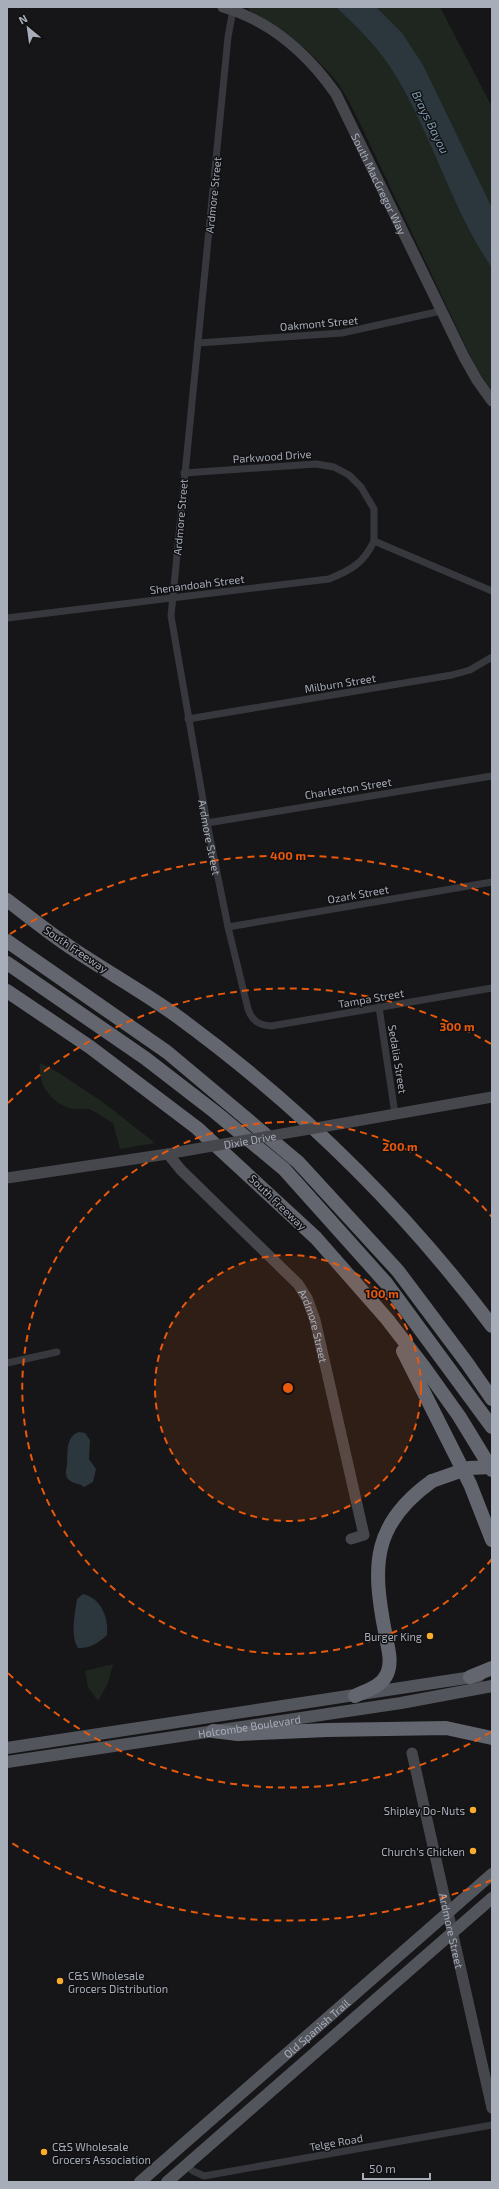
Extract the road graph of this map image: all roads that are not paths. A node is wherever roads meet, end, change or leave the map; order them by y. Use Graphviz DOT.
graph roads {
  1 [pos="230,8"];
  2 [pos="441,311"];
  3 [pos="198,342"];
  4 [pos="492,401"];
  5 [pos="184,473"];
  6 [pos="374,541"];
  7 [pos="492,591"];
  8 [pos="172,598"];
  9 [pos="7,618"];
  10 [pos="492,657"];
  11 [pos="188,719"];
  12 [pos="492,776"];
  13 [pos="207,823"];
  14 [pos="492,882"];
  15 [pos="7,900"];
  16 [pos="228,927"];
  17 [pos="7,941"];
  18 [pos="7,963"];
  19 [pos="492,988"];
  20 [pos="7,991"];
  21 [pos="379,1007"];
  22 [pos="254,1021"];
  23 [pos="492,1098"];
  24 [pos="395,1114"];
  25 [pos="173,1153"];
  26 [pos="7,1178"];
  27 [pos="472,1298"];
  28 [pos="386,1319"];
  29 [pos="492,1322"];
  30 [pos="492,1326"];
  31 [pos="57,1352"];
  32 [pos="7,1363"];
  33 [pos="492,1399"];
  34 [pos="492,1427"];
  35 [pos="492,1466"];
  36 [pos="492,1470"];
  37 [pos="351,1539"];
  38 [pos="492,1540"];
  39 [pos="492,1668"];
  40 [pos="492,1674"];
  41 [pos="470,1677"];
  42 [pos="492,1686"];
  43 [pos="355,1696"];
  44 [pos="212,1731"];
  45 [pos="492,1738"];
  46 [pos="7,1748"];
  47 [pos="412,1753"];
  48 [pos="7,1762"];
  49 [pos="492,1874"];
  50 [pos="492,1898"];
  51 [pos="448,1912"];
  52 [pos="452,1932"];
  53 [pos="341,2005"];
  54 [pos="353,2018"];
  55 [pos="235,2098"];
  56 [pos="492,2108"];
  57 [pos="247,2112"];
  58 [pos="492,2126"];
  59 [pos="159,2165"];
  60 [pos="187,2165"];
  61 [pos="169,2180"];
  62 [pos="140,2182"];
  1 -- 2 [label="street, South MacGregor Way"];
  1 -- 3 [label="street, Ardmore Street"];
  2 -- 3 [label="street, Oakmont Street"];
  2 -- 4 [label="street, South MacGregor Way"];
  3 -- 5 [label="street, Ardmore Street"];
  5 -- 6 [label="street, Parkwood Drive"];
  5 -- 8 [label="street, Ardmore Street"];
  6 -- 7 [label="street"];
  6 -- 8 [label="street, Shenandoah Street"];
  8 -- 9 [label="street, Shenandoah Street"];
  8 -- 11 [label="street, Ardmore Street"];
  10 -- 11 [label="street, Milburn Street"];
  11 -- 13 [label="street, Ardmore Street"];
  12 -- 13 [label="street, Charleston Street"];
  13 -- 16 [label="street, Ardmore Street"];
  14 -- 16 [label="street, Ozark Street"];
  15 -- 27 [label="highway, South Freeway"];
  16 -- 22 [label="street, Ardmore Street"];
  17 -- 33 [label="highway"];
  18 -- 34 [label="highway"];
  19 -- 21 [label="street, Tampa Street"];
  20 -- 28 [label="highway, South Freeway"];
  21 -- 22 [label="street, Tampa Street"];
  21 -- 24 [label="street, Sedalia Street"];
  23 -- 24 [label="street, Dixie Drive"];
  24 -- 25 [label="street, Dixie Drive, bridge"];
  25 -- 26 [label="street, Dixie Drive"];
  25 -- 37 [label="street, Ardmore Street"];
  27 -- 29 [label="highway"];
  27 -- 30 [label="highway, South Freeway"];
  28 -- 36 [label="highway, South Freeway"];
  28 -- 38 [label="highway"];
  31 -- 32 [label="street"];
  35 -- 43 [label="highway, bridge"];
  39 -- 41 [label="highway"];
  40 -- 41 [label="main road, Holcombe Boulevard"];
  41 -- 43 [label="main road, Holcombe Boulevard"];
  42 -- 44 [label="main road, Holcombe Boulevard"];
  43 -- 46 [label="main road, Holcombe Boulevard"];
  44 -- 45 [label="highway"];
  44 -- 48 [label="main road, Holcombe Boulevard"];
  47 -- 51 [label="street, Ardmore Street"];
  49 -- 51 [label="main road, Old Spanish Trail"];
  50 -- 52 [label="main road, Old Spanish Trail"];
  51 -- 52 [label="street, Ardmore Street"];
  51 -- 53 [label="main road, Old Spanish Trail"];
  52 -- 54 [label="main road, Old Spanish Trail"];
  52 -- 56 [label="street, Ardmore Street"];
  53 -- 54 [label="main road"];
  53 -- 55 [label="main road, Old Spanish Trail"];
  54 -- 57 [label="main road, Old Spanish Trail"];
  55 -- 57 [label="main road"];
  55 -- 59 [label="main road, Old Spanish Trail"];
  57 -- 60 [label="main road, Old Spanish Trail"];
  58 -- 60 [label="street, Telge Road"];
  59 -- 61 [label="main road"];
  59 -- 62 [label="main road, Old Spanish Trail"];
  60 -- 61 [label="main road, Old Spanish Trail"];
}
